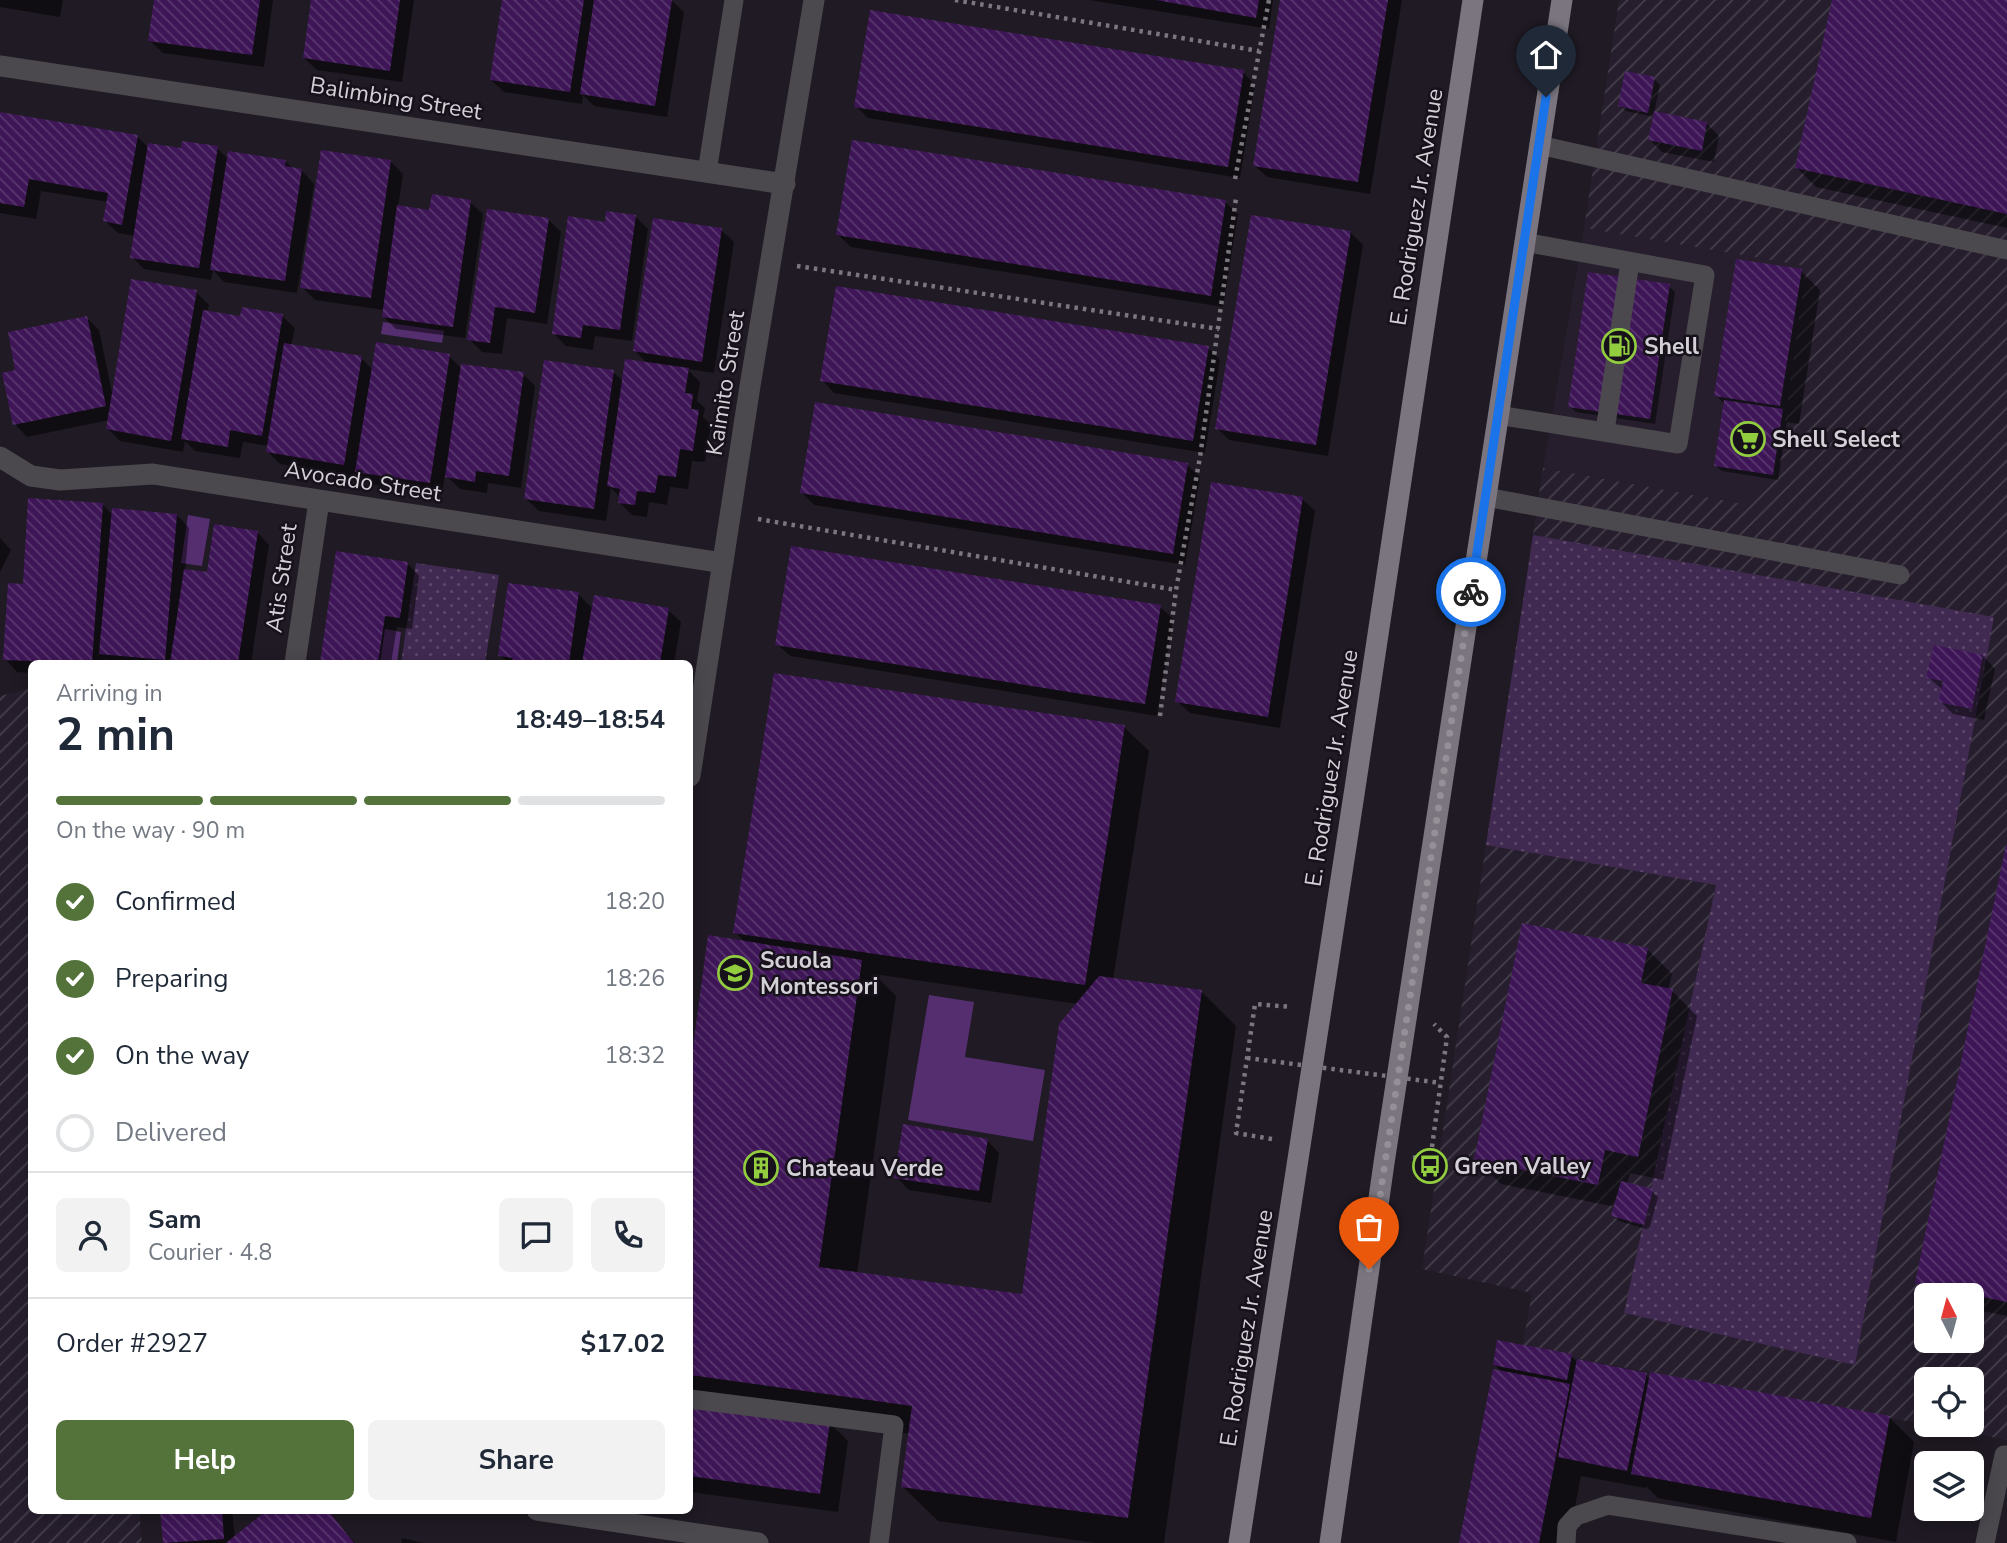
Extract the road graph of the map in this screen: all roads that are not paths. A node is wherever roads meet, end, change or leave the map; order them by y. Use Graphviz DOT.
graph roads {
  1 [pos="734,0"];
  2 [pos="814,0"];
  3 [pos="1473,0"];
  4 [pos="1562,0"];
  5 [pos="0,66"];
  6 [pos="1539,145"];
  7 [pos="708,172"];
  8 [pos="785,184"];
  9 [pos="1524,242"];
  10 [pos="2007,250"];
  11 [pos="1630,262"];
  12 [pos="1498,415"];
  13 [pos="1605,431"];
  14 [pos="0,457"];
  15 [pos="1486,497"];
  16 [pos="319,501"];
  17 [pos="723,563"];
  18 [pos="1900,575"];
  19 [pos="295,660"];
  20 [pos="693,757"];
  21 [pos="693,1399"];
  22 [pos="2007,1455"];
  23 [pos="576,1514"];
  24 [pos="758,1543"];
  25 [pos="880,1543"];
  26 [pos="1239,1543"];
  27 [pos="1330,1543"];
  28 [pos="1566,1543"];
  29 [pos="1847,1543"];
  30 [pos="1985,1543"];
  1 -- 7 [label="lane"];
  2 -- 8 [label="street, Kaimito Street"];
  3 -- 26 [label="main road, E. Rodriguez Jr. Avenue"];
  4 -- 6 [label="main road"];
  5 -- 7 [label="street, Balimbing Street"];
  6 -- 9 [label="main road"];
  6 -- 10 [label="lane"];
  7 -- 8 [label="street, Balimbing Street"];
  8 -- 17 [label="street, Kaimito Street"];
  9 -- 11 [label="lane"];
  9 -- 12 [label="main road"];
  11 -- 13 [label="lane"];
  11 -- 13 [label="lane"];
  12 -- 13 [label="lane"];
  12 -- 15 [label="main road"];
  14 -- 16 [label="street, Avocado Street"];
  15 -- 18 [label="lane"];
  15 -- 27 [label="main road"];
  16 -- 17 [label="street, Avocado Street"];
  16 -- 19 [label="street, Atis Street"];
  17 -- 20 [label="street, Kaimito Street"];
  21 -- 25 [label="lane"];
  22 -- 30 [label="lane"];
  23 -- 24 [label="street"];
  28 -- 29 [label="lane"];
}
